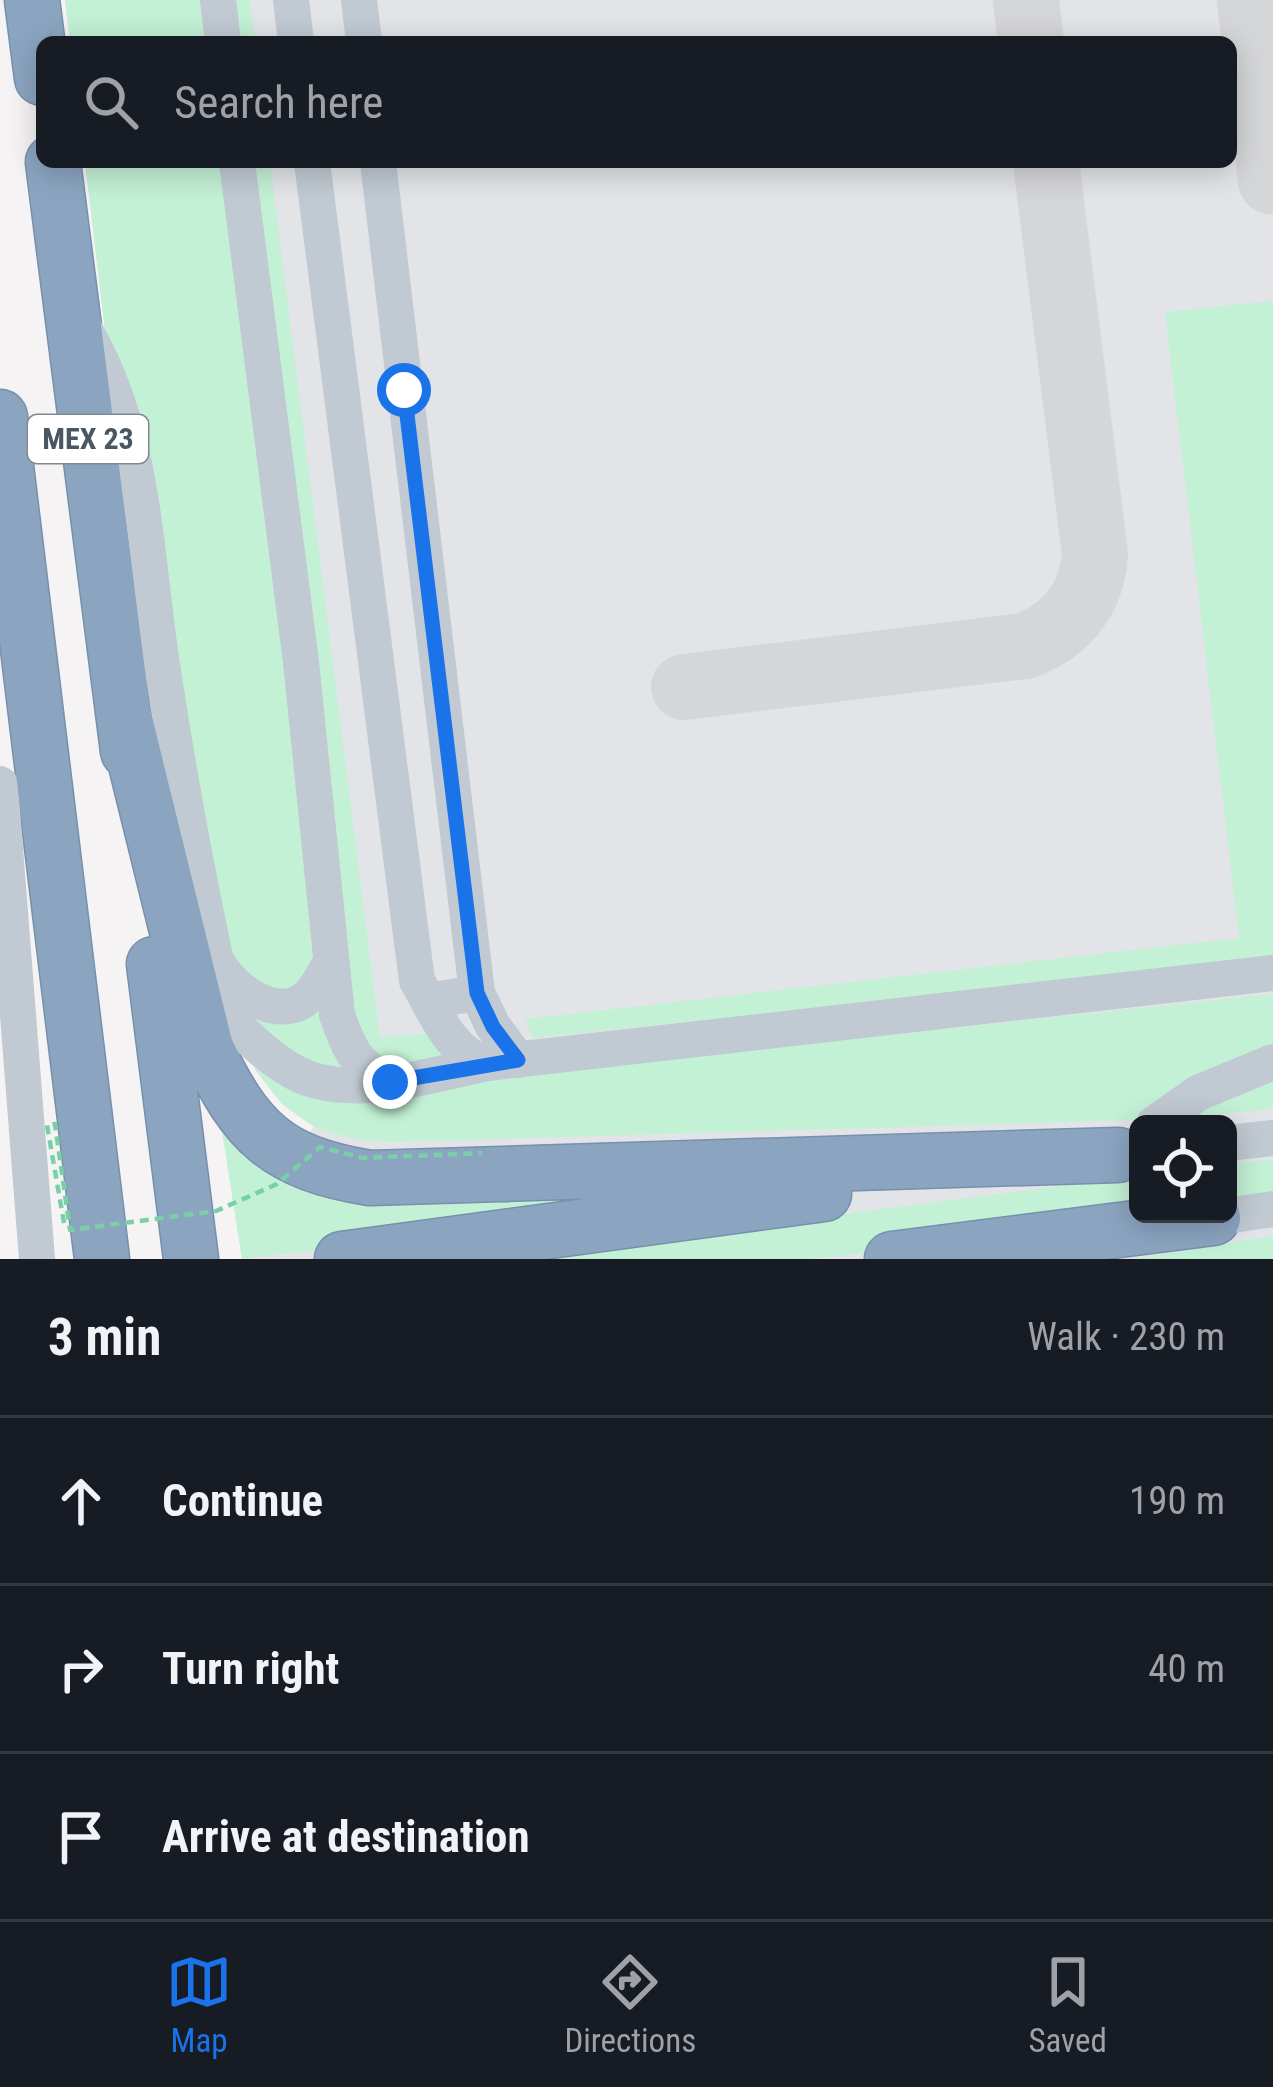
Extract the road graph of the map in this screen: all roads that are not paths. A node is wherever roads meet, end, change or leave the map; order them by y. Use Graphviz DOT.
graph roads {
  1 [pos="32,0"];
  2 [pos="218,0"];
  3 [pos="291,0"];
  4 [pos="359,0"];
  5 [pos="37,36"];
  6 [pos="222,36"];
  7 [pos="295,36"];
  8 [pos="363,36"];
  9 [pos="54,168"];
  10 [pos="238,168"];
  11 [pos="313,168"];
  12 [pos="378,168"];
  13 [pos="71,307"];
  14 [pos="394,310"];
  15 [pos="332,320"];
  16 [pos="0,417"];
  17 [pos="417,508"];
  18 [pos="357,515"];
  19 [pos="11,605"];
  20 [pos="124,716"];
  21 [pos="447,752"];
  22 [pos="388,760"];
  23 [pos="0,784"];
  24 [pos="4,873"];
  25 [pos="8,945"];
  26 [pos="332,961"];
  27 [pos="185,973"];
  28 [pos="1273,973"];
  29 [pos="477,993"];
  30 [pos="428,1001"];
  31 [pos="503,1062"];
  32 [pos="1273,1062"];
  33 [pos="390,1082"];
  34 [pos="12,1107"];
  35 [pos="1171,1115"];
  36 [pos="1273,1138"];
  37 [pos="1129,1142"];
  38 [pos="1237,1142"];
  39 [pos="1129,1143"];
  40 [pos="1273,1209"];
  41 [pos="1237,1214"];
  42 [pos="1174,1223"];
  43 [pos="1188,1223"];
  44 [pos="83,1241"];
  45 [pos="37,1259"];
  46 [pos="191,1259"];
  47 [pos="342,1259"];
  48 [pos="892,1259"];
  49 [pos="1007,1259"];
  1 -- 5 [label="highway"];
  2 -- 6 [label="street"];
  3 -- 7 [label="street"];
  4 -- 8 [label="street"];
  9 -- 13 [label="highway, MEX 23"];
  10 -- 26 [label="street"];
  11 -- 15 [label="street"];
  12 -- 14 [label="street"];
  13 -- 20 [label="highway, MEX 23"];
  13 -- 26 [label="street"];
  14 -- 15 [label="street"];
  14 -- 17 [label="street"];
  15 -- 18 [label="street"];
  16 -- 19 [label="highway, MEX 23"];
  17 -- 18 [label="street"];
  17 -- 21 [label="street"];
  18 -- 22 [label="street"];
  19 -- 44 [label="highway, MEX 23"];
  20 -- 27 [label="highway"];
  20 -- 46 [label="highway, MEX 23"];
  21 -- 22 [label="street"];
  21 -- 29 [label="street"];
  22 -- 30 [label="street"];
  23 -- 24 [label="street"];
  24 -- 25 [label="street"];
  25 -- 34 [label="street"];
  26 -- 33 [label="street"];
  27 -- 33 [label="street"];
  27 -- 37 [label="highway"];
  28 -- 31 [label="street"];
  29 -- 30 [label="street"];
  29 -- 31 [label="street"];
  30 -- 31 [label="street"];
  31 -- 33 [label="street"];
  32 -- 35 [label="street"];
  34 -- 45 [label="street"];
  36 -- 38 [label="street"];
  39 -- 47 [label="highway"];
  40 -- 41 [label="street"];
  42 -- 48 [label="highway"];
  43 -- 49 [label="highway"];
}
